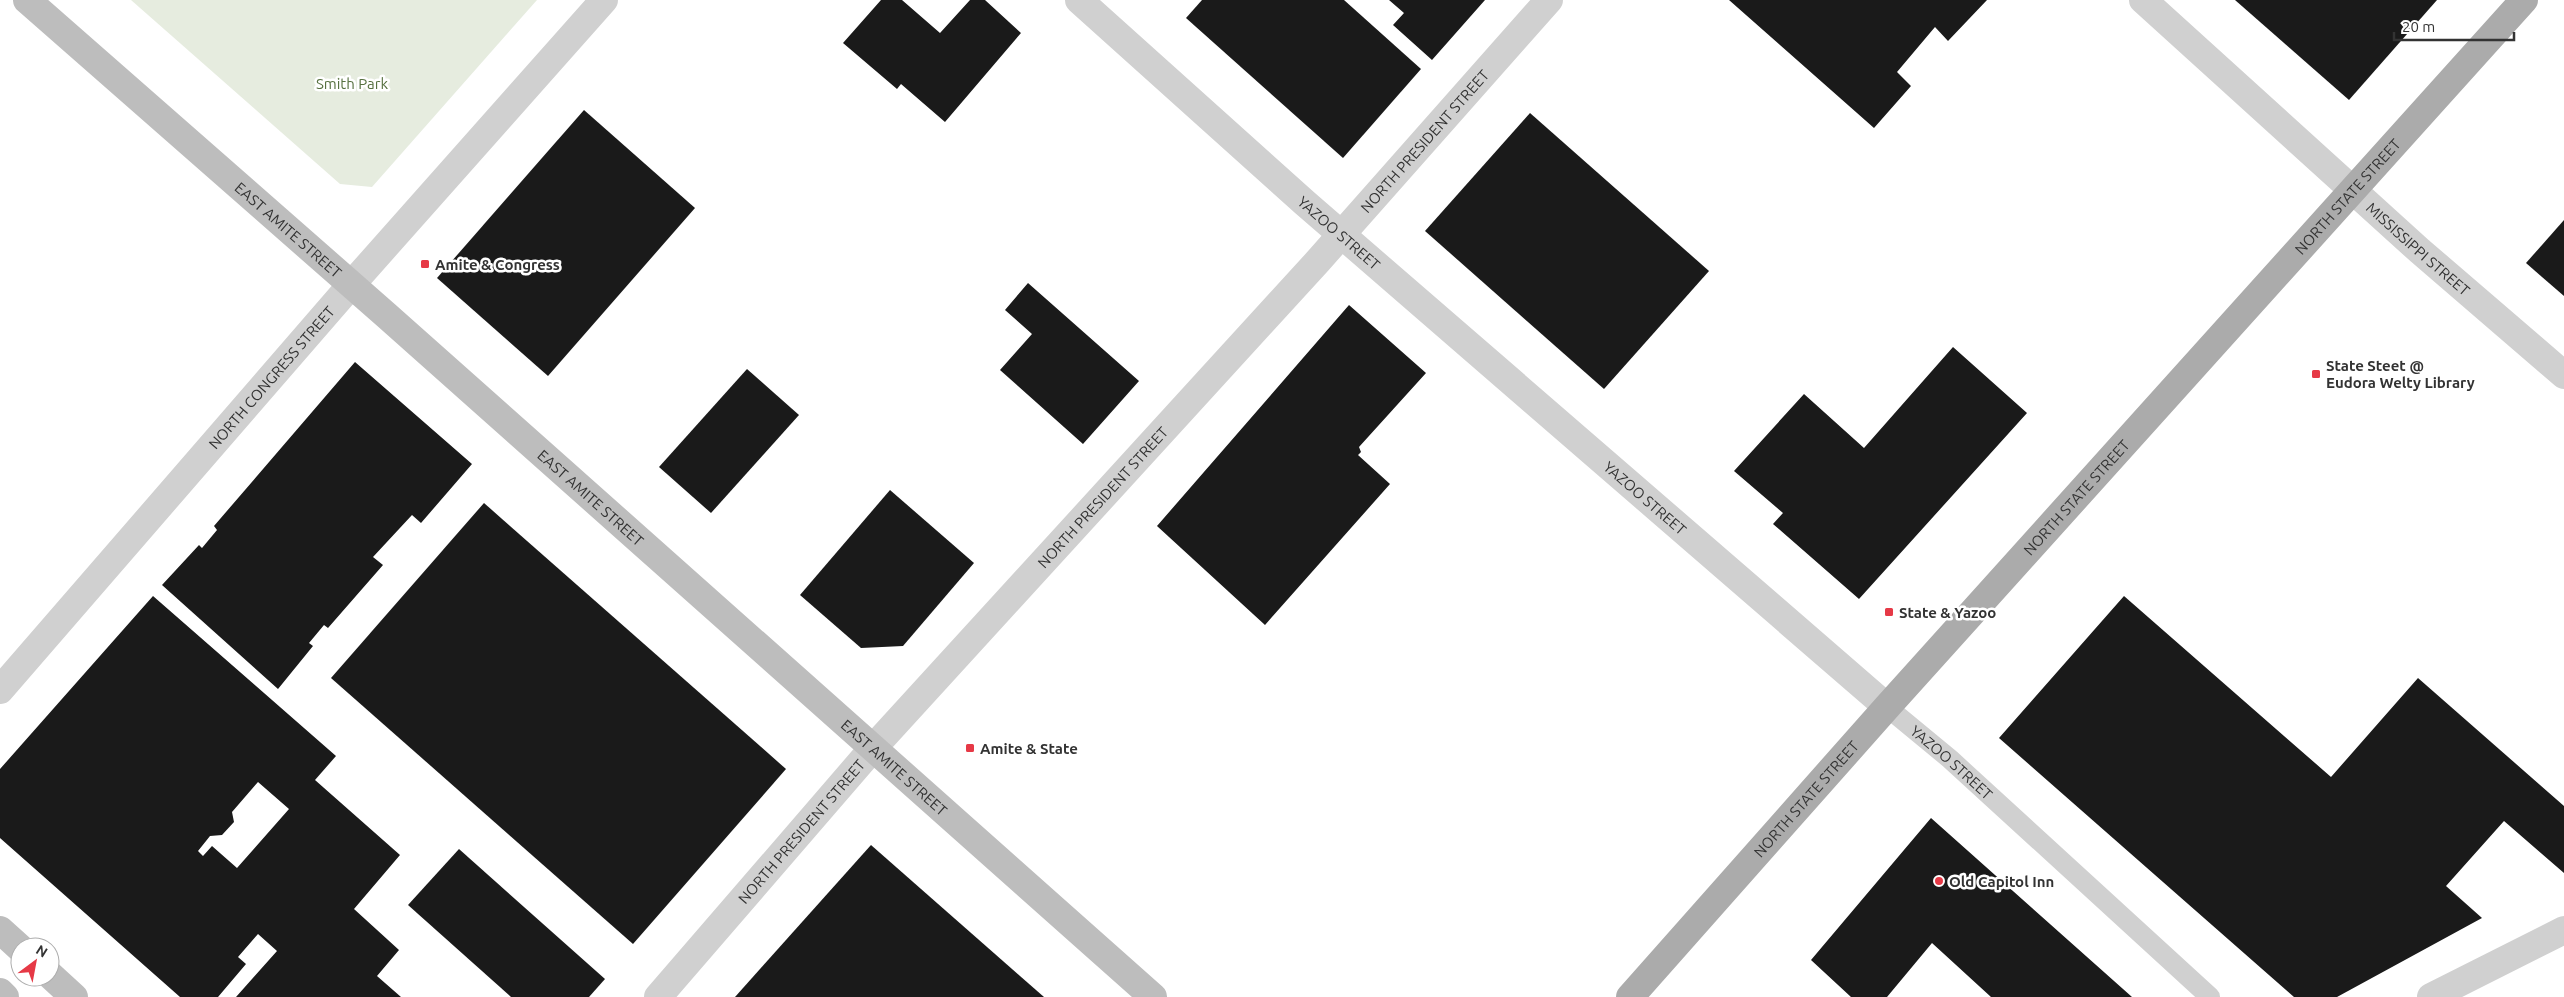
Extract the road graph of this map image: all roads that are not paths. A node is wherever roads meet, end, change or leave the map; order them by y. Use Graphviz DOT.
graph roads {
  1 [pos="27,0"];
  2 [pos="604,0"];
  3 [pos="1079,0"];
  4 [pos="1549,0"];
  5 [pos="2143,0"];
  6 [pos="2524,0"];
  7 [pos="2354,190"];
  8 [pos="1341,234"];
  9 [pos="351,285"];
  10 [pos="2564,375"];
  11 [pos="0,690"];
  12 [pos="1887,707"];
  13 [pos="873,748"];
  14 [pos="0,930"];
  15 [pos="2564,930"];
  16 [pos="10,939"];
  17 [pos="60,984"];
  18 [pos="0,992"];
  19 [pos="5,997"];
  20 [pos="74,997"];
  21 [pos="658,997"];
  22 [pos="1153,997"];
  23 [pos="1630,997"];
  24 [pos="2210,997"];
  25 [pos="2432,997"];
  1 -- 9 [label="main road, EAST AMITE STREET"];
  2 -- 9 [label="street, NORTH CONGRESS STREET"];
  3 -- 8 [label="street, YAZOO STREET"];
  4 -- 8 [label="street, NORTH PRESIDENT STREET"];
  5 -- 7 [label="street, MISSISSIPPI STREET"];
  6 -- 7 [label="main road, NORTH STATE STREET"];
  7 -- 10 [label="street, MISSISSIPPI STREET"];
  7 -- 12 [label="main road, NORTH STATE STREET"];
  8 -- 12 [label="street, YAZOO STREET"];
  8 -- 13 [label="street, NORTH PRESIDENT STREET"];
  9 -- 11 [label="street, NORTH CONGRESS STREET"];
  9 -- 13 [label="main road, EAST AMITE STREET"];
  12 -- 23 [label="main road, NORTH STATE STREET"];
  12 -- 24 [label="lane, YAZOO STREET"];
  13 -- 21 [label="street, NORTH PRESIDENT STREET"];
  13 -- 22 [label="main road, EAST AMITE STREET"];
  14 -- 16 [label="main road"];
  15 -- 25 [label="street"];
  17 -- 20 [label="main road"];
  18 -- 19 [label="main road"];
}
